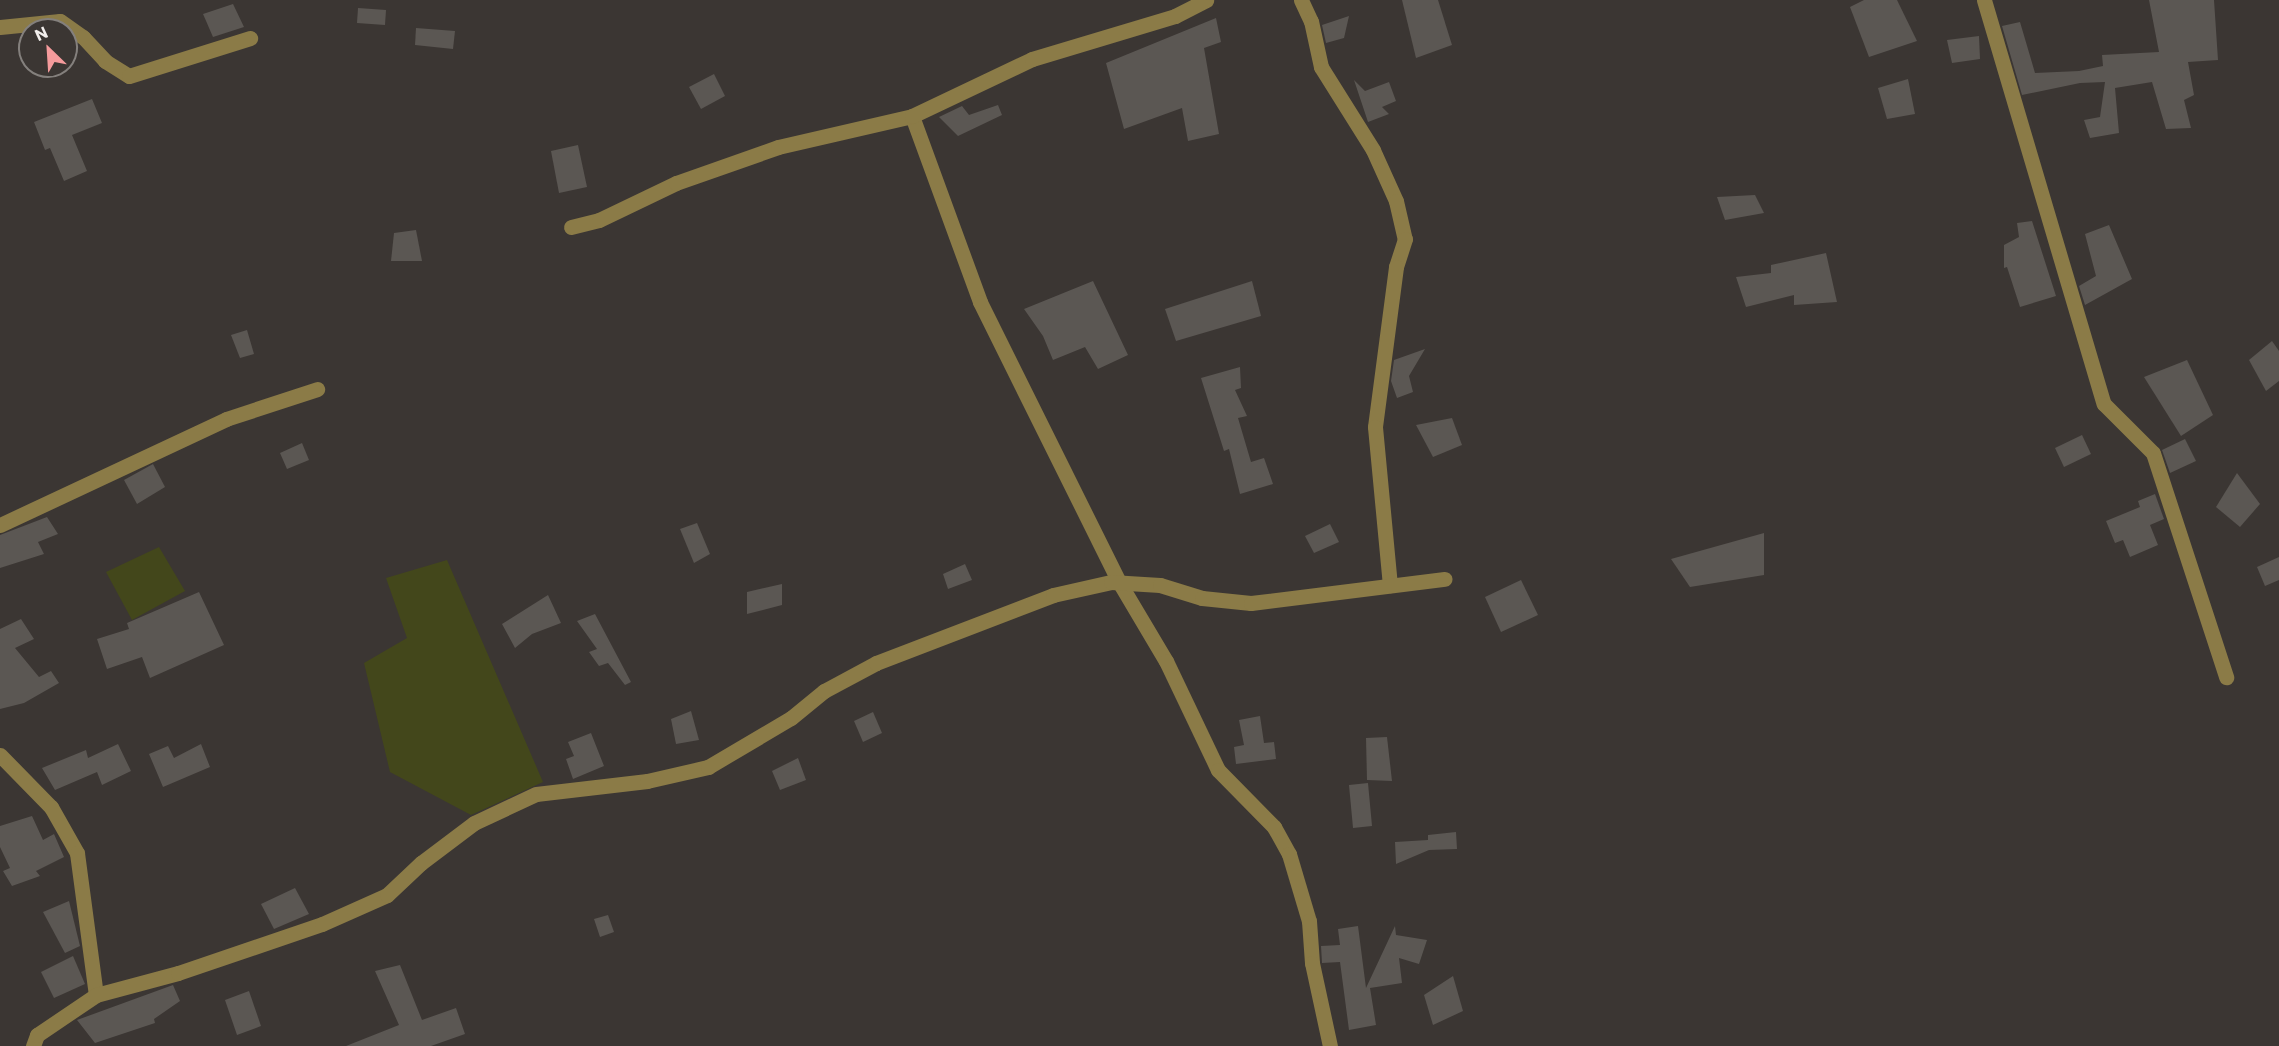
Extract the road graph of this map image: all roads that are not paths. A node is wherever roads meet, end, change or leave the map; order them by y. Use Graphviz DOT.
graph roads {
  1 [pos="1206,0"];
  2 [pos="1301,0"];
  3 [pos="1984,0"];
  4 [pos="0,27"];
  5 [pos="250,38"];
  6 [pos="912,116"];
  7 [pos="571,226"];
  8 [pos="317,389"];
  9 [pos="0,525"];
  10 [pos="1445,579"];
  11 [pos="1119,582"];
  12 [pos="1390,585"];
  13 [pos="2226,676"];
  14 [pos="0,754"];
  15 [pos="96,995"];
  16 [pos="33,1046"];
  17 [pos="1330,1046"];
  1 -- 6 [label="street"];
  2 -- 12 [label="street"];
  3 -- 13 [label="street"];
  4 -- 5 [label="street"];
  6 -- 7 [label="street"];
  6 -- 11 [label="street"];
  8 -- 9 [label="street"];
  10 -- 12 [label="street"];
  11 -- 12 [label="street"];
  11 -- 15 [label="street"];
  11 -- 17 [label="street"];
  14 -- 15 [label="street"];
  15 -- 16 [label="street"];
}
